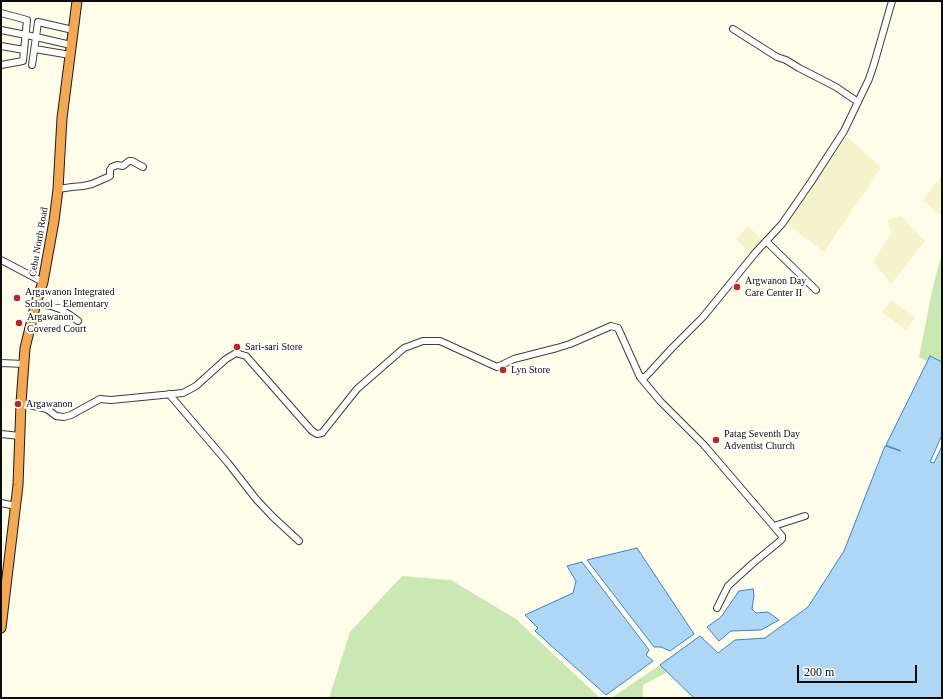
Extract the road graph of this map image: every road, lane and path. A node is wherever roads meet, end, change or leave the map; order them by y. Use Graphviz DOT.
graph roads {
  1 [pos="77,1"];
  2 [pos="892,1"];
  3 [pos="1,13"];
  4 [pos="734,29"];
  5 [pos="1,30"];
  6 [pos="73,30"];
  7 [pos="26,36"];
  8 [pos="36,37"];
  9 [pos="71,45"];
  10 [pos="1,46"];
  11 [pos="34,49"];
  12 [pos="24,50"];
  13 [pos="70,55"];
  14 [pos="1,65"];
  15 [pos="32,65"];
  16 [pos="858,102"];
  17 [pos="144,167"];
  18 [pos="58,189"];
  19 [pos="766,241"];
  20 [pos="1,260"];
  21 [pos="43,282"];
  22 [pos="816,290"];
  23 [pos="36,303"];
  24 [pos="78,321"];
  25 [pos="1,363"];
  26 [pos="24,364"];
  27 [pos="640,377"];
  28 [pos="169,394"];
  29 [pos="21,403"];
  30 [pos="1,434"];
  31 [pos="20,436"];
  32 [pos="1,503"];
  33 [pos="16,506"];
  34 [pos="805,516"];
  35 [pos="774,526"];
  36 [pos="299,541"];
  37 [pos="717,608"];
  38 [pos="1,628"];
  1 -- 6 [label="highway, Cebu North Road"];
  2 -- 16 [label="street"];
  3 -- 7 [label="street"];
  4 -- 16 [label="street"];
  5 -- 7 [label="street"];
  6 -- 8 [label="street"];
  6 -- 9 [label="highway, Cebu North Road"];
  7 -- 8 [label="street"];
  7 -- 12 [label="street"];
  8 -- 9 [label="street"];
  8 -- 11 [label="street"];
  9 -- 13 [label="highway, Cebu North Road"];
  10 -- 12 [label="street"];
  11 -- 13 [label="street"];
  11 -- 15 [label="street"];
  12 -- 14 [label="street"];
  13 -- 18 [label="highway, Cebu North Road"];
  16 -- 19 [label="street"];
  17 -- 18 [label="street"];
  18 -- 21 [label="highway, Cebu North Road"];
  19 -- 22 [label="street"];
  19 -- 27 [label="street"];
  20 -- 21 [label="street"];
  21 -- 23 [label="highway, Cebu North Road"];
  23 -- 24 [label="street"];
  23 -- 26 [label="highway, Cebu North Road"];
  25 -- 26 [label="street"];
  26 -- 29 [label="highway, Cebu North Road"];
  27 -- 28 [label="street"];
  27 -- 35 [label="street"];
  28 -- 29 [label="street"];
  28 -- 36 [label="street"];
  29 -- 31 [label="highway, Cebu North Road"];
  30 -- 31 [label="street"];
  31 -- 33 [label="highway, Cebu North Road"];
  32 -- 33 [label="street"];
  33 -- 38 [label="highway, Cebu North Road"];
  34 -- 35 [label="street"];
  35 -- 37 [label="street"];
}
